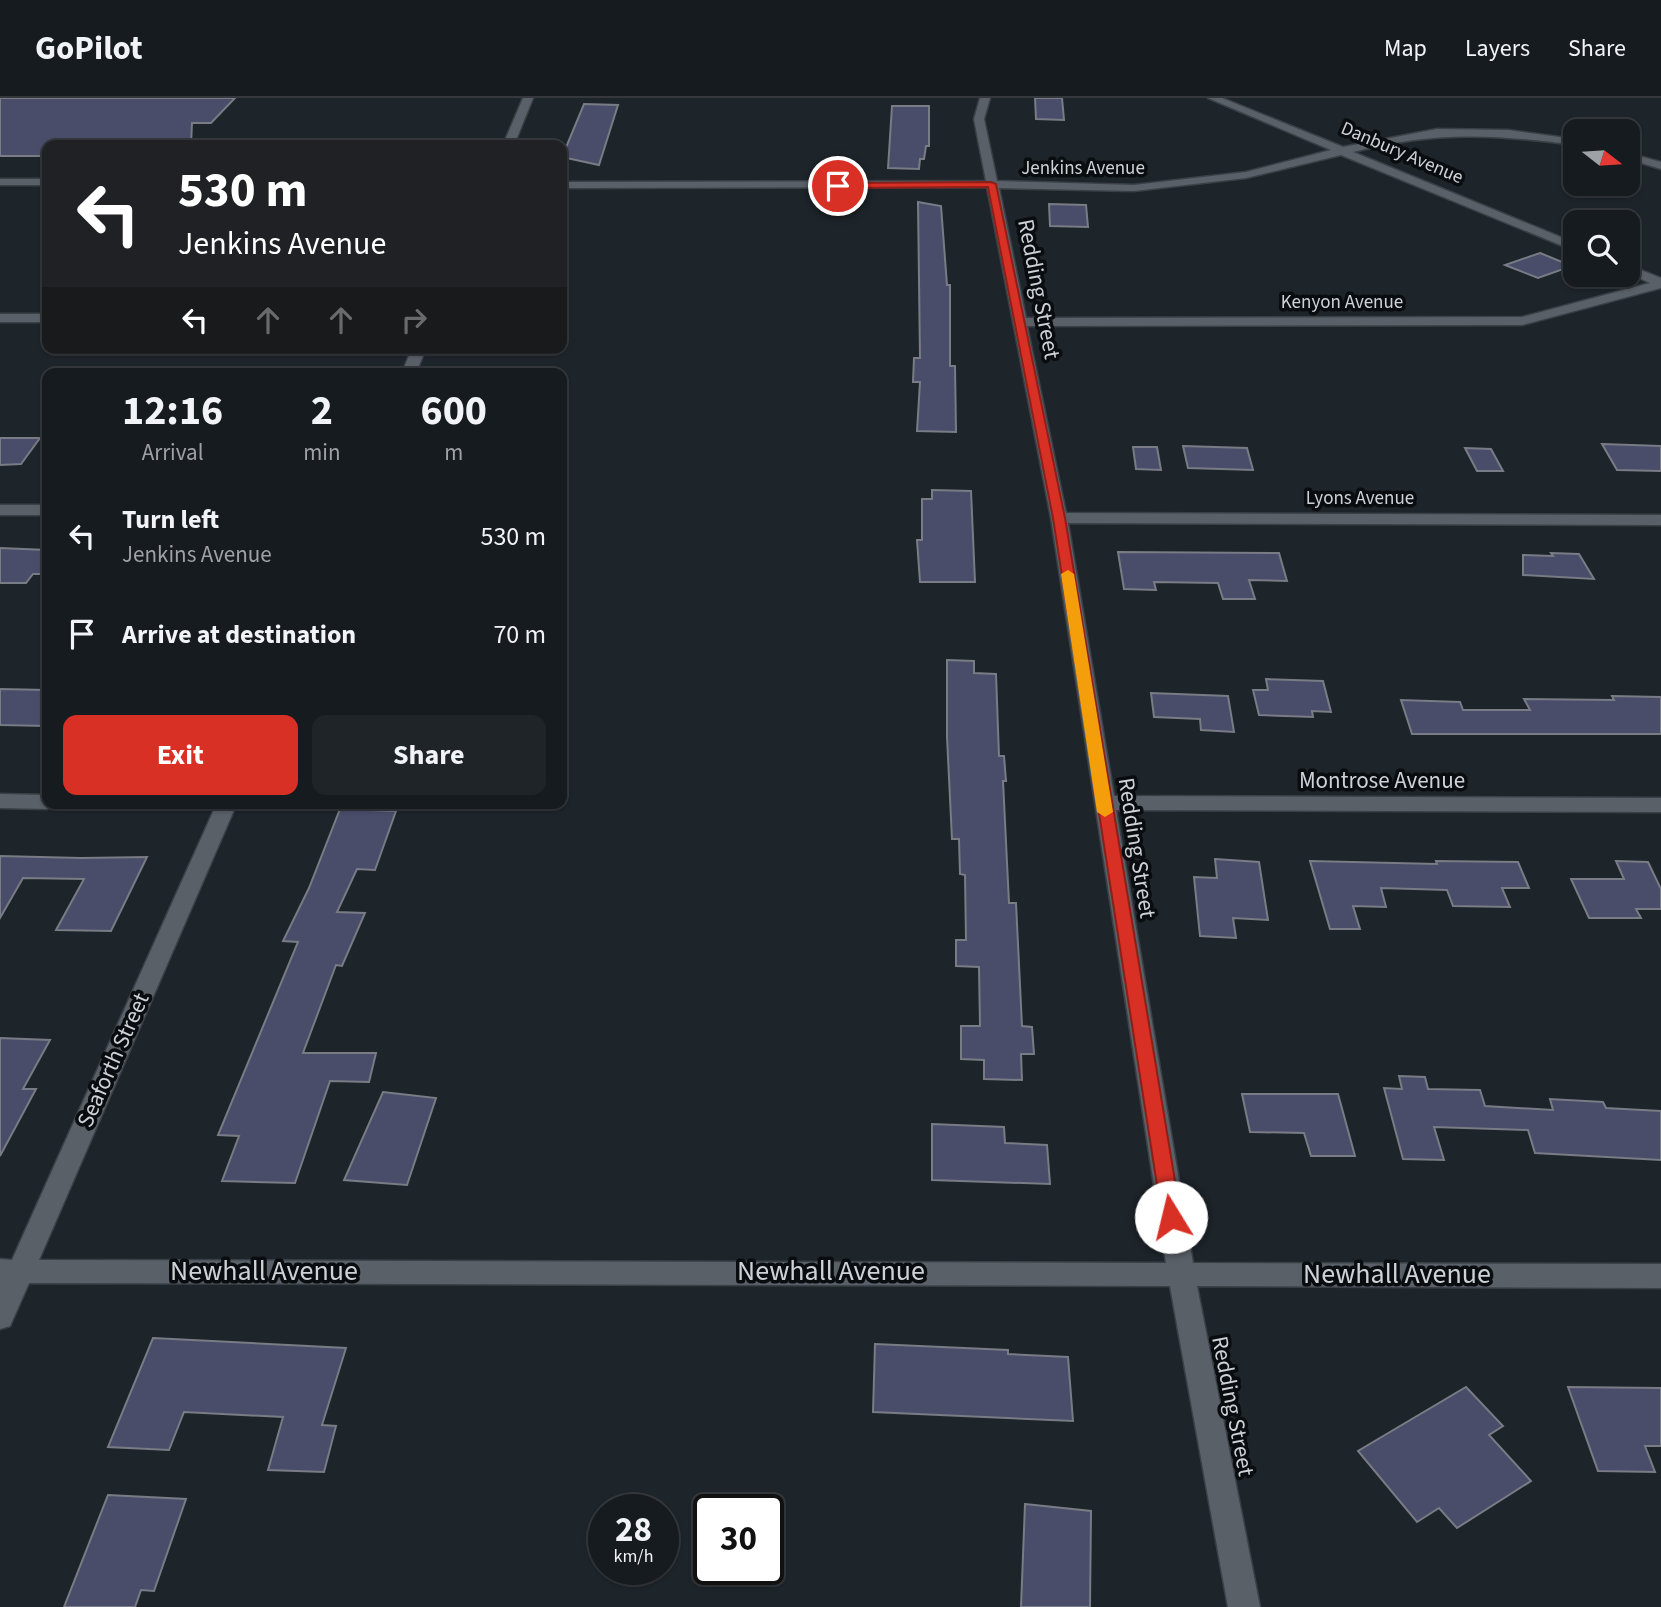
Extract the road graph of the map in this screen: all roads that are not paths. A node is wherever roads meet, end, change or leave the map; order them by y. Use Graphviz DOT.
graph roads {
  1 [pos="528,98"];
  2 [pos="985,98"];
  3 [pos="1213,98"];
  4 [pos="510,140"];
  5 [pos="1563,140"];
  6 [pos="1349,151"];
  7 [pos="1640,160"];
  8 [pos="1661,166"];
  9 [pos="0,182"];
  10 [pos="42,182"];
  11 [pos="991,184"];
  12 [pos="567,185"];
  13 [pos="1563,242"];
  14 [pos="1640,274"];
  15 [pos="1661,283"];
  16 [pos="0,318"];
  17 [pos="42,318"];
  18 [pos="1018,323"];
  19 [pos="0,510"];
  20 [pos="42,510"];
  21 [pos="1059,518"];
  22 [pos="1661,520"];
  23 [pos="0,801"];
  24 [pos="42,802"];
  25 [pos="1103,803"];
  26 [pos="1661,805"];
  27 [pos="224,809"];
  28 [pos="10,1271"];
  29 [pos="1181,1272"];
  30 [pos="1661,1276"];
  31 [pos="0,1317"];
  32 [pos="1244,1607"];
  1 -- 4 [label="street"];
  2 -- 11 [label="street, Redding Street"];
  3 -- 6 [label="street, Danbury Avenue"];
  5 -- 6 [label="street, Jenkins Avenue"];
  6 -- 11 [label="street, Jenkins Avenue"];
  6 -- 13 [label="street, Danbury Avenue"];
  7 -- 8 [label="street"];
  9 -- 10 [label="street"];
  11 -- 12 [label="street, Jenkins Avenue"];
  11 -- 18 [label="street, Redding Street"];
  14 -- 15 [label="street"];
  15 -- 18 [label="street, Kenyon Avenue"];
  16 -- 17 [label="street"];
  18 -- 21 [label="street, Redding Street"];
  19 -- 20 [label="street"];
  21 -- 22 [label="street, Lyons Avenue"];
  21 -- 25 [label="street, Redding Street"];
  23 -- 24 [label="street"];
  25 -- 26 [label="street, Montrose Avenue"];
  25 -- 29 [label="street, Redding Street"];
  27 -- 28 [label="street, Seaforth Street"];
  28 -- 29 [label="street, Newhall Avenue"];
  28 -- 31 [label="street, Seaforth Street"];
  29 -- 30 [label="street, Newhall Avenue"];
  29 -- 32 [label="street, Redding Street"];
}
